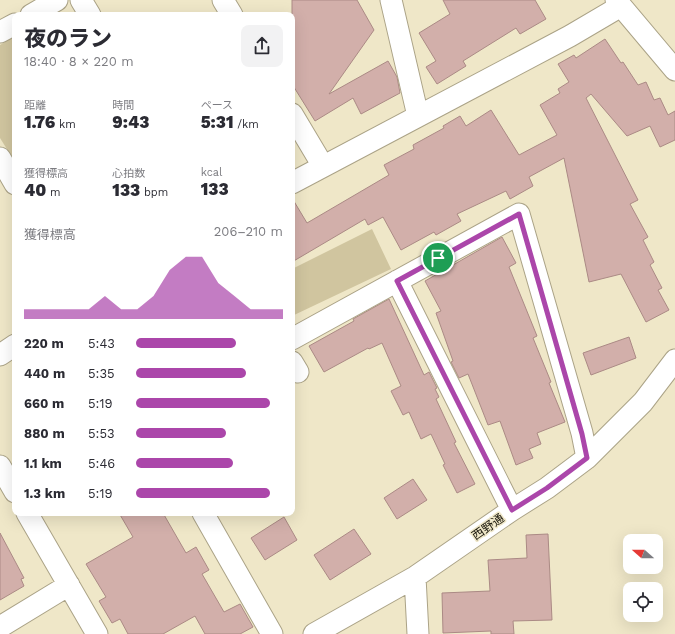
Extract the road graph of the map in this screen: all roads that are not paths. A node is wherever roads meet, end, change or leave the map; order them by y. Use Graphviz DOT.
graph roads {
  1 [pos="57,0"];
  2 [pos="81,0"];
  3 [pos="224,0"];
  4 [pos="390,0"];
  5 [pos="618,3"];
  6 [pos="36,12"];
  7 [pos="88,12"];
  8 [pos="230,12"];
  9 [pos="12,26"];
  10 [pos="0,32"];
  11 [pos="675,70"];
  12 [pos="418,116"];
  13 [pos="295,119"];
  14 [pos="0,158"];
  15 [pos="323,166"];
  16 [pos="12,179"];
  17 [pos="295,181"];
  18 [pos="397,281"];
  19 [pos="295,337"];
  20 [pos="12,347"];
  21 [pos="0,355"];
  22 [pos="675,360"];
  23 [pos="587,458"];
  24 [pos="0,466"];
  25 [pos="12,487"];
  26 [pos="12,494"];
  27 [pos="0,500"];
  28 [pos="512,510"];
  29 [pos="29,516"];
  30 [pos="205,516"];
  31 [pos="415,577"];
  32 [pos="69,585"];
  33 [pos="0,627"];
  34 [pos="97,634"];
  35 [pos="272,634"];
  36 [pos="314,634"];
  37 [pos="418,634"];
  1 -- 6 [label="street"];
  2 -- 7 [label="street"];
  3 -- 8 [label="street"];
  4 -- 12 [label="street"];
  5 -- 11 [label="street"];
  5 -- 12 [label="street"];
  9 -- 10 [label="street"];
  12 -- 15 [label="street"];
  13 -- 15 [label="street"];
  14 -- 16 [label="street"];
  15 -- 17 [label="street"];
  18 -- 19 [label="street"];
  18 -- 23 [label="street"];
  18 -- 28 [label="street"];
  20 -- 21 [label="street"];
  22 -- 23 [label="street, 西野通"];
  23 -- 28 [label="street, 西野通"];
  24 -- 25 [label="street"];
  26 -- 27 [label="street"];
  28 -- 31 [label="street, 西野通"];
  29 -- 32 [label="street"];
  30 -- 35 [label="street"];
  31 -- 36 [label="street, 西野通"];
  31 -- 37 [label="street"];
  32 -- 33 [label="street"];
  32 -- 34 [label="street"];
}
